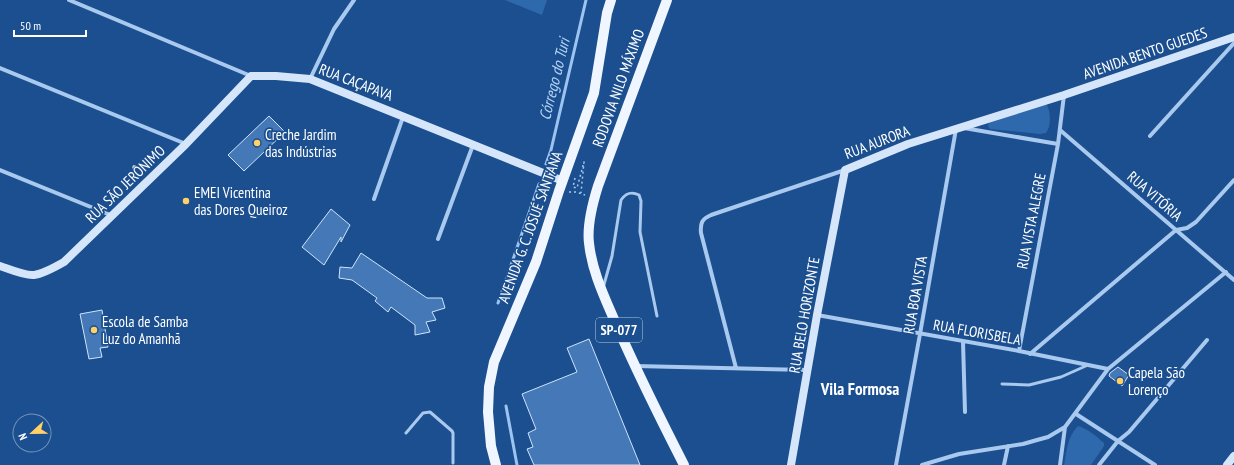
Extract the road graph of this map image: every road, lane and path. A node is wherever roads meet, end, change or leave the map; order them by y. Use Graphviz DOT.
graph roads {
  1 [pos="69,0"];
  2 [pos="354,0"];
  3 [pos="611,0"];
  4 [pos="667,0"];
  5 [pos="1234,37"];
  6 [pos="1234,43"];
  7 [pos="0,68"];
  8 [pos="251,76"];
  9 [pos="310,79"];
  10 [pos="1064,95"];
  11 [pos="403,116"];
  12 [pos="958,128"];
  13 [pos="1060,130"];
  14 [pos="1150,136"];
  15 [pos="186,144"];
  16 [pos="473,144"];
  17 [pos="1058,144"];
  18 [pos="0,170"];
  19 [pos="845,170"];
  20 [pos="576,172"];
  21 [pos="1234,180"];
  22 [pos="563,181"];
  23 [pos="565,192"];
  24 [pos="581,193"];
  25 [pos="594,198"];
  26 [pos="374,199"];
  27 [pos="113,216"];
  28 [pos="1176,230"];
  29 [pos="438,239"];
  30 [pos="0,266"];
  31 [pos="1226,272"];
  32 [pos="1234,280"];
  33 [pos="602,291"];
  34 [pos="817,314"];
  35 [pos="657,316"];
  36 [pos="920,334"];
  37 [pos="1207,340"];
  38 [pos="963,342"];
  39 [pos="1019,351"];
  40 [pos="1030,354"];
  41 [pos="1088,365"];
  42 [pos="635,366"];
  43 [pos="736,368"];
  44 [pos="1108,369"];
  45 [pos="808,370"];
  46 [pos="1002,384"];
  47 [pos="965,412"];
  48 [pos="1076,414"];
  49 [pos="1065,427"];
  50 [pos="406,433"];
  51 [pos="1118,441"];
  52 [pos="1008,446"];
  53 [pos="1234,456"];
  54 [pos="453,463"];
  55 [pos="496,465"];
  56 [pos="684,465"];
  57 [pos="791,465"];
  58 [pos="896,465"];
  59 [pos="922,465"];
  60 [pos="1004,465"];
  61 [pos="1060,465"];
  62 [pos="1099,465"];
  63 [pos="1156,465"];
  64 [pos="1227,465"];
  1 -- 8 [label="street, RUA CAÇAPAVA"];
  2 -- 9 [label="street"];
  3 -- 22 [label="main road, AVENIDA G. C. JOSUÉ SANT'ANA"];
  4 -- 25 [label="main road, RODOVIA NILO MÁXIMO / SP-077"];
  5 -- 10 [label="street, AVENIDA BENTO GUEDES"];
  6 -- 14 [label="street"];
  7 -- 15 [label="street"];
  8 -- 9 [label="street, RUA CAÇAPAVA"];
  8 -- 15 [label="street, RUA SÃO JERÔNIMO"];
  9 -- 11 [label="street, RUA CAÇAPAVA"];
  10 -- 12 [label="street, RUA AURORA"];
  10 -- 13 [label="street, RUA VISTA ALEGRE"];
  11 -- 16 [label="street, RUA CAÇAPAVA"];
  11 -- 26 [label="street"];
  12 -- 17 [label="street"];
  12 -- 19 [label="street, RUA AURORA"];
  12 -- 36 [label="street, RUA BOA VISTA"];
  13 -- 17 [label="street, RUA VISTA ALEGRE"];
  13 -- 28 [label="street, RUA VITÓRIA"];
  15 -- 27 [label="street, RUA SÃO JERÔNIMO"];
  16 -- 22 [label="street, RUA CAÇAPAVA"];
  16 -- 29 [label="street"];
  17 -- 39 [label="street, RUA VISTA ALEGRE"];
  18 -- 27 [label="street"];
  19 -- 34 [label="street, RUA BELO HORIZONTE"];
  19 -- 43 [label="street, RUA AURORA"];
  20 -- 24 [label="path"];
  21 -- 28 [label="street"];
  22 -- 55 [label="main road, AVENIDA G. C. JOSUÉ SANT'ANA"];
  23 -- 24 [label="path"];
  24 -- 25 [label="path"];
  25 -- 33 [label="main road, SP-077"];
  27 -- 30 [label="street, RUA SÃO JERÔNIMO"];
  28 -- 31 [label="street, RUA VITÓRIA"];
  28 -- 40 [label="street"];
  31 -- 32 [label="street, RUA VITÓRIA"];
  31 -- 44 [label="street"];
  33 -- 35 [label="lane"];
  33 -- 42 [label="main road, SP-077"];
  34 -- 36 [label="street, RUA FLORISBELA"];
  34 -- 45 [label="street, RUA BELO HORIZONTE"];
  36 -- 38 [label="street, RUA FLORISBELA"];
  36 -- 58 [label="street, RUA BOA VISTA"];
  37 -- 51 [label="street"];
  38 -- 39 [label="street, RUA FLORISBELA"];
  38 -- 47 [label="street"];
  39 -- 40 [label="street, RUA FLORISBELA"];
  40 -- 41 [label="street, RUA FLORISBELA"];
  41 -- 44 [label="street, RUA FLORISBELA"];
  41 -- 46 [label="lane"];
  42 -- 43 [label="street"];
  42 -- 56 [label="main road, SP-077"];
  43 -- 45 [label="street"];
  44 -- 48 [label="street"];
  45 -- 57 [label="street, RUA BELO HORIZONTE"];
  48 -- 49 [label="street"];
  48 -- 51 [label="street"];
  49 -- 52 [label="street"];
  49 -- 61 [label="street"];
  50 -- 54 [label="lane"];
  51 -- 62 [label="street"];
  51 -- 63 [label="street"];
  52 -- 59 [label="street"];
  52 -- 60 [label="street"];
  53 -- 64 [label="street"];
}
